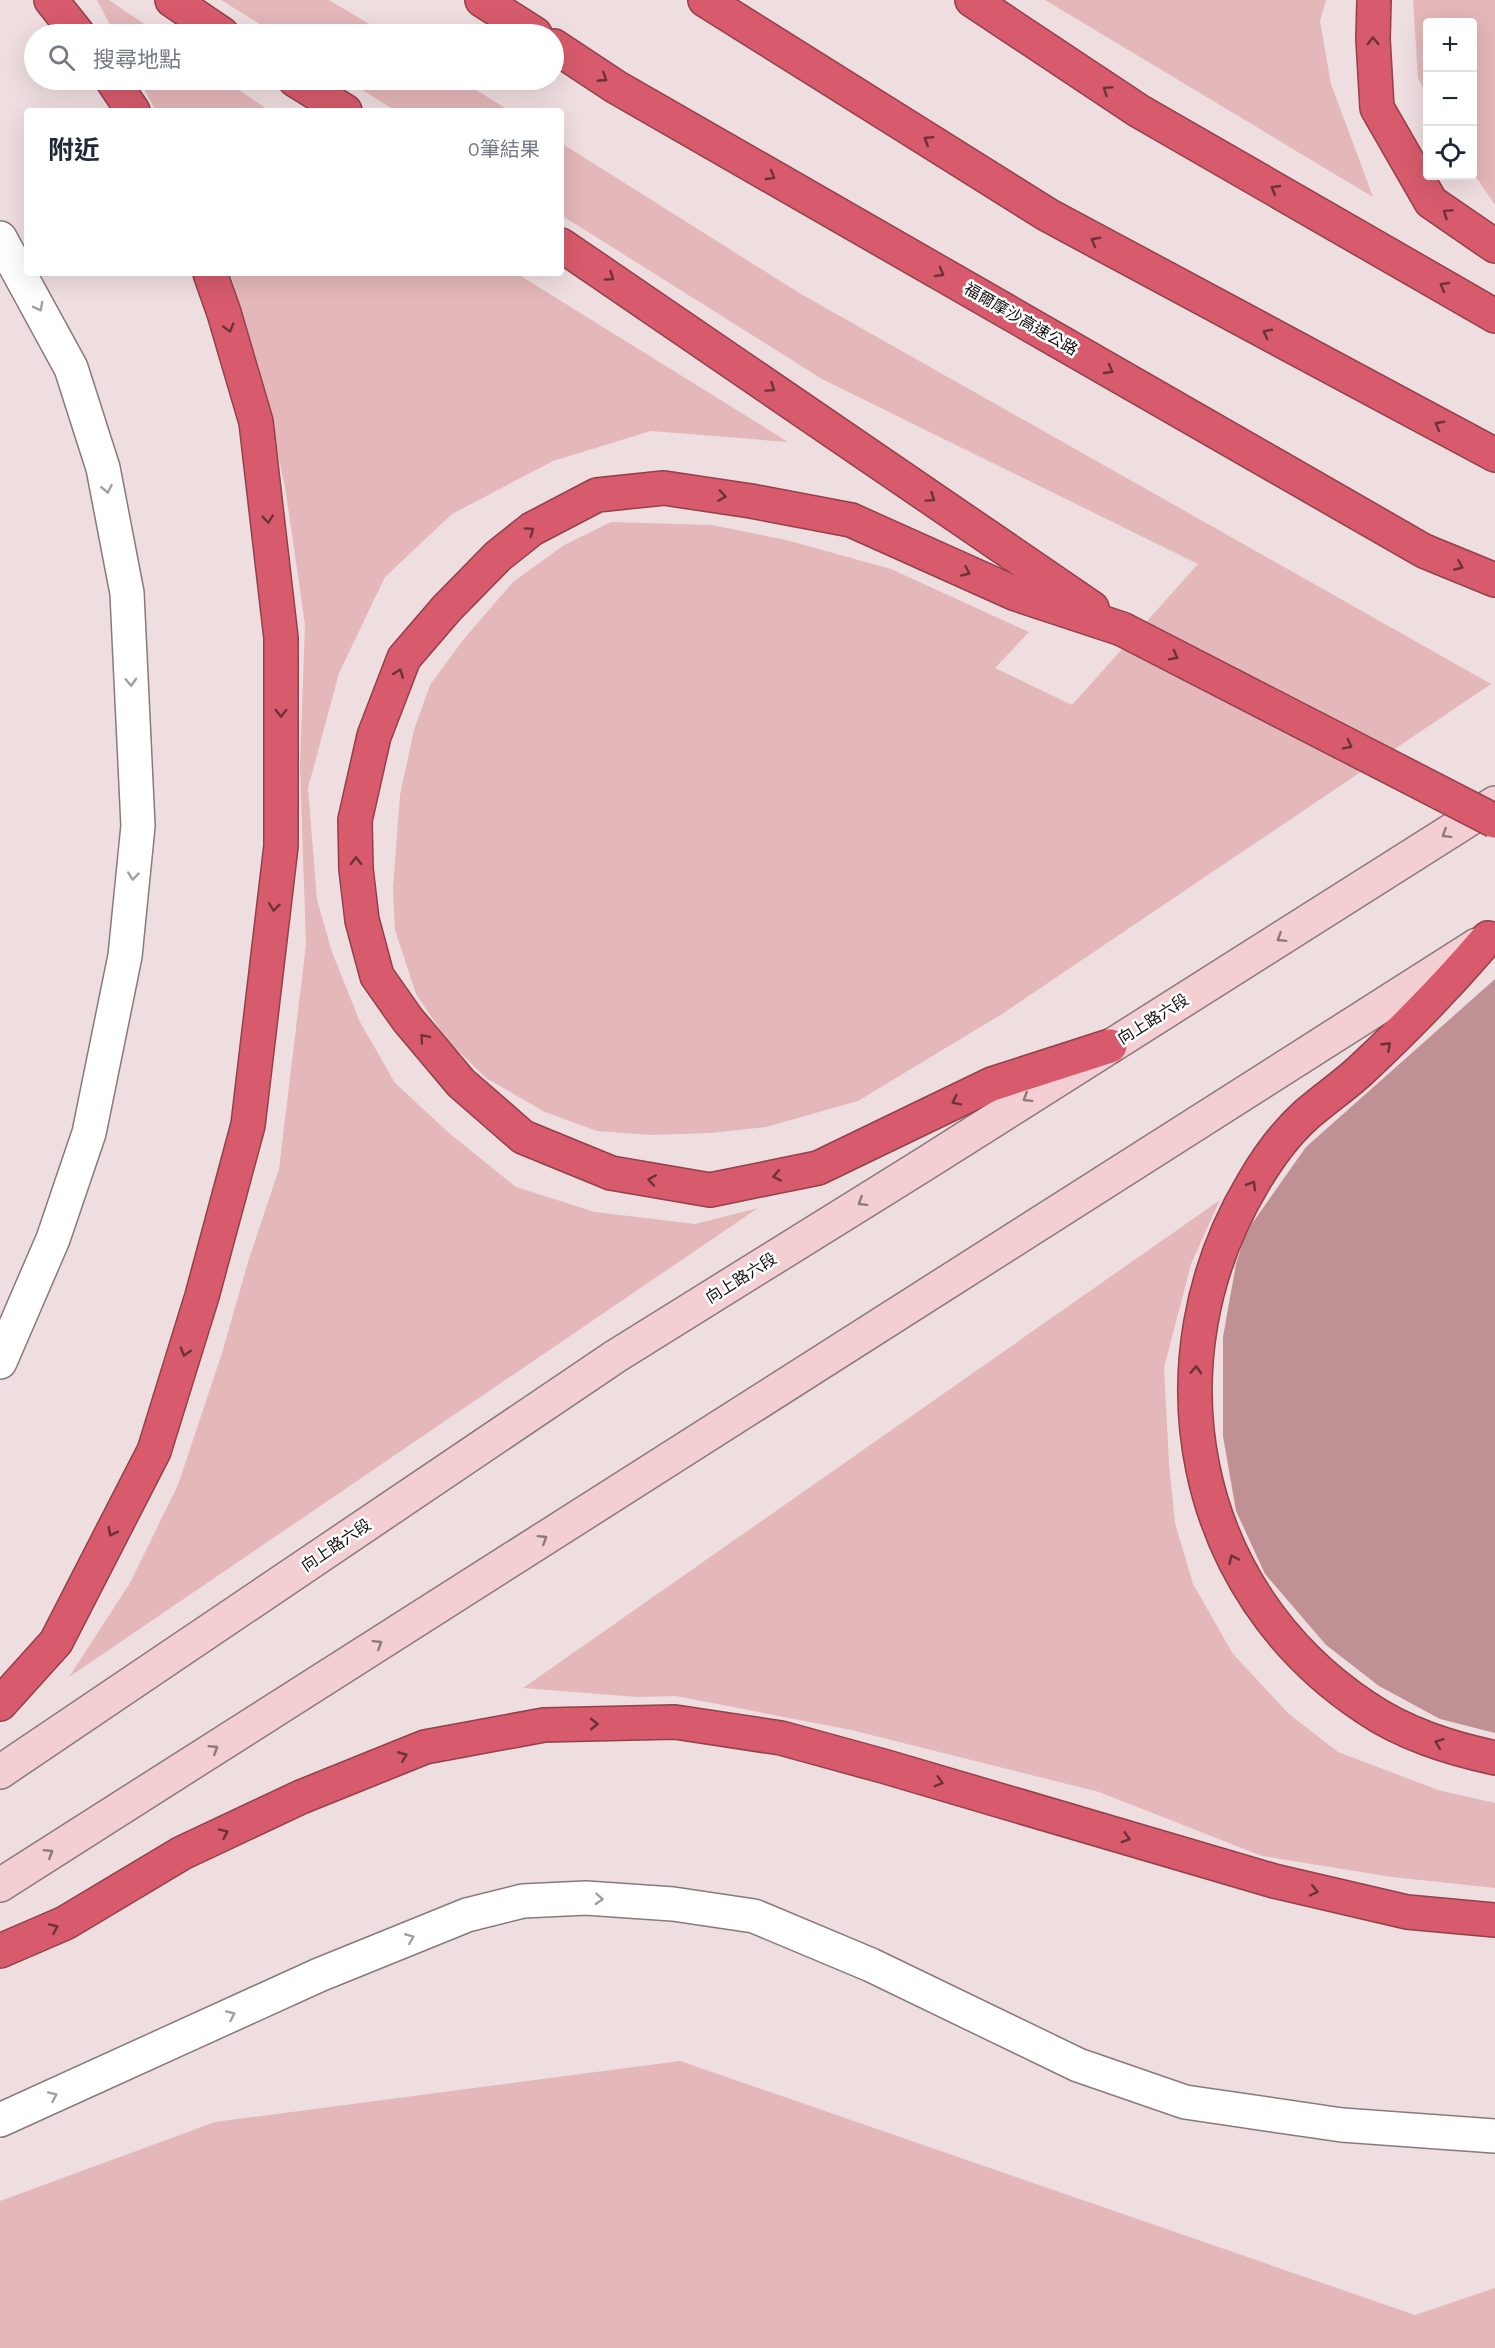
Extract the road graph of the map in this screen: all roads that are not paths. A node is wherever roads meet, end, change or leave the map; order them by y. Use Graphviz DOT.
graph roads {
  1 [pos="51,0"];
  2 [pos="172,0"];
  3 [pos="482,0"];
  4 [pos="705,0"];
  5 [pos="972,0"];
  6 [pos="1374,0"];
  7 [pos="70,24"];
  8 [pos="207,24"];
  9 [pos="520,24"];
  10 [pos="564,52"];
  11 [pos="119,90"];
  12 [pos="311,90"];
  13 [pos="131,108"];
  14 [pos="340,108"];
  15 [pos="1495,246"];
  16 [pos="564,247"];
  17 [pos="3,248"];
  18 [pos="211,276"];
  19 [pos="1495,316"];
  20 [pos="1493,453"];
  21 [pos="1495,580"];
  22 [pos="1122,629"];
  23 [pos="1495,803"];
  24 [pos="1495,821"];
  25 [pos="1491,936"];
  26 [pos="1110,1046"];
  27 [pos="0,1362"];
  28 [pos="0,1704"];
  29 [pos="1495,1758"];
  30 [pos="0,1772"];
  31 [pos="0,1885"];
  32 [pos="1495,1920"];
  33 [pos="0,1951"];
  34 [pos="0,2120"];
  35 [pos="1495,2136"];
  1 -- 7 [label="highway"];
  2 -- 8 [label="highway"];
  3 -- 9 [label="highway"];
  20 -- 4 [label="highway, one-way"];
  19 -- 5 [label="highway, one-way"];
  15 -- 6 [label="highway, one-way"];
  10 -- 21 [label="highway, 福爾摩沙高速公路, one-way"];
  11 -- 13 [label="highway"];
  12 -- 14 [label="highway"];
  16 -- 22 [label="highway, one-way"];
  17 -- 27 [label="street, one-way"];
  18 -- 28 [label="highway, one-way"];
  22 -- 24 [label="highway, one-way, bridge"];
  26 -- 22 [label="highway, one-way"];
  23 -- 26 [label="main road, 向上路六段, one-way"];
  29 -- 25 [label="highway, one-way"];
  31 -- 25 [label="main road, one-way"];
  26 -- 30 [label="main road, 向上路六段, one-way"];
  33 -- 32 [label="highway, one-way"];
  34 -- 35 [label="street, one-way"];
}
